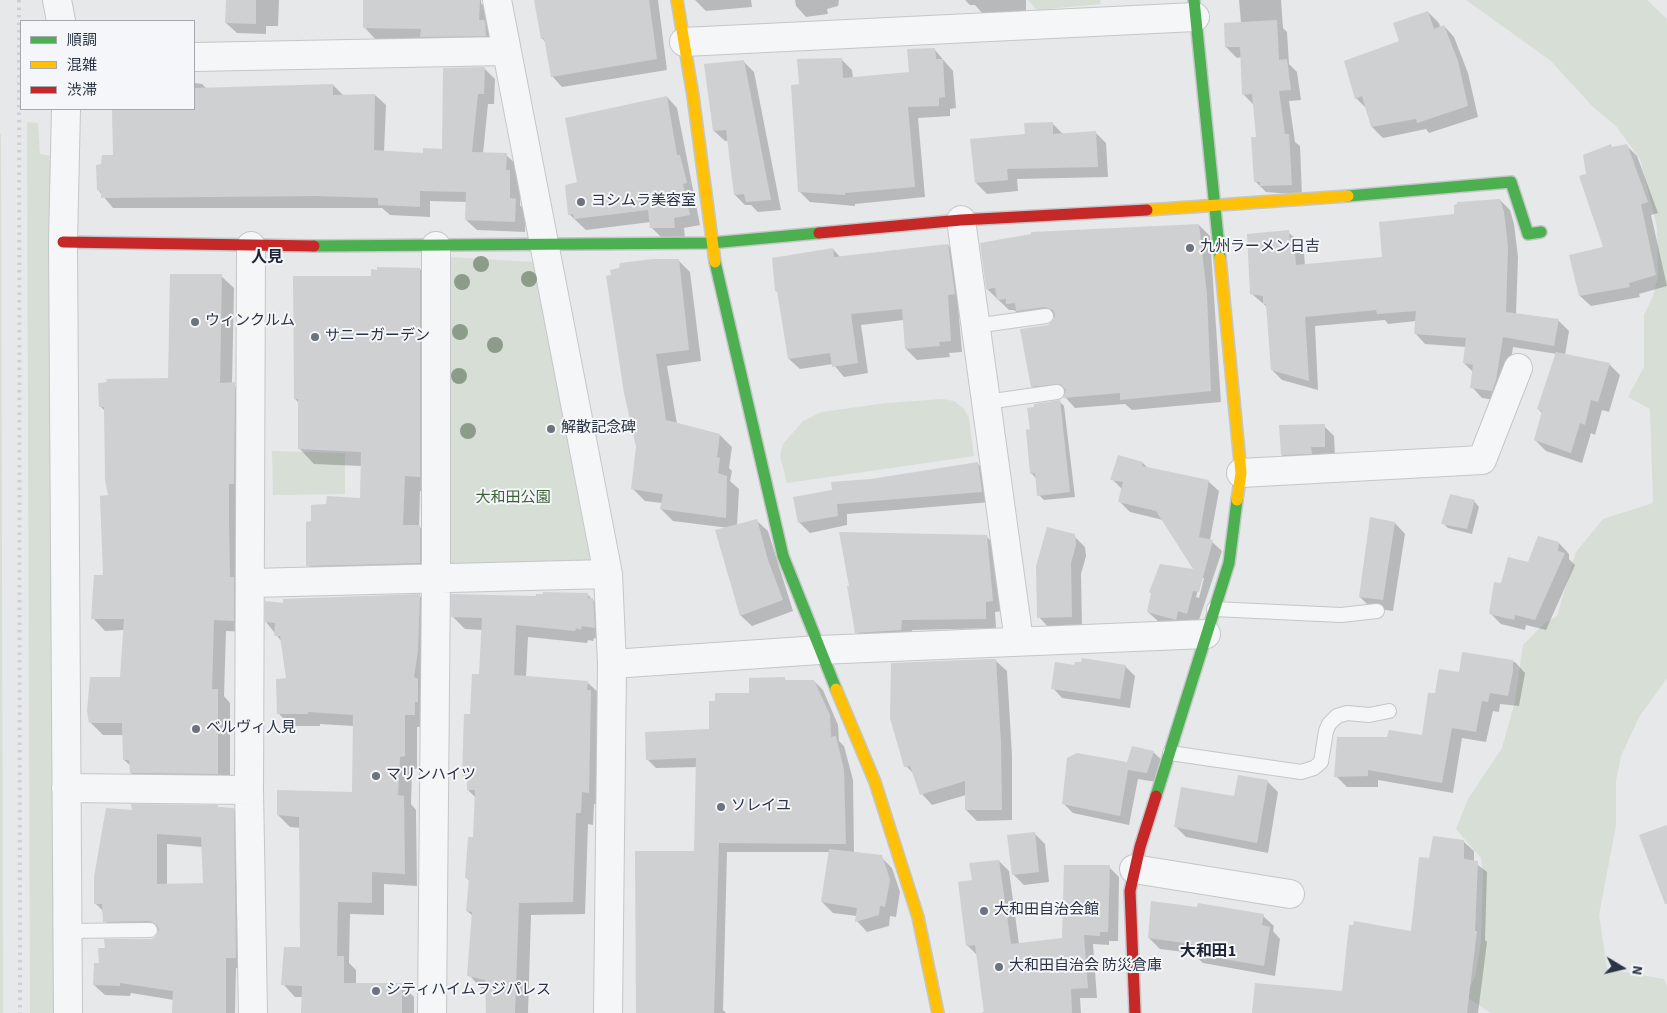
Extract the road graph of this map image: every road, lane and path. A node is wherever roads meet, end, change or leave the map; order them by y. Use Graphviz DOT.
graph roads {
  1 [pos="57,0"];
  2 [pos="497,0"];
  3 [pos="677,0"];
  4 [pos="1194,9"];
  5 [pos="61,20"];
  6 [pos="684,42"];
  7 [pos="506,51"];
  8 [pos="195,57"];
  9 [pos="66,110"];
  10 [pos="1215,208"];
  11 [pos="961,220"];
  12 [pos="1541,232"];
  13 [pos="63,242"];
  14 [pos="711,243"];
  15 [pos="543,245"];
  16 [pos="251,246"];
  17 [pos="436,246"];
  18 [pos="1046,316"];
  19 [pos="975,326"];
  20 [pos="1518,368"];
  21 [pos="1057,392"];
  22 [pos="986,402"];
  23 [pos="1241,473"];
  24 [pos="608,574"];
  25 [pos="436,579"];
  26 [pos="252,583"];
  27 [pos="1377,611"];
  28 [pos="1210,621"];
  29 [pos="1019,642"];
  30 [pos="819,650"];
  31 [pos="612,664"];
  32 [pos="1389,711"];
  33 [pos="1170,754"];
  34 [pos="66,788"];
  35 [pos="250,790"];
  36 [pos="1134,869"];
  37 [pos="1290,894"];
  38 [pos="67,930"];
  39 [pos="150,930"];
  40 [pos="68,1013"];
  41 [pos="253,1013"];
  42 [pos="432,1013"];
  43 [pos="608,1013"];
  44 [pos="938,1013"];
  45 [pos="1135,1013"];
  1 -- 5 [label="street"];
  2 -- 7 [label="street"];
  3 -- 6 [label="street"];
  4 -- 6 [label="street"];
  4 -- 10 [label="street"];
  6 -- 14 [label="street"];
  7 -- 8 [label="street"];
  7 -- 15 [label="street"];
  9 -- 13 [label="street"];
  10 -- 11 [label="street"];
  10 -- 12 [label="street"];
  10 -- 23 [label="street"];
  11 -- 14 [label="street"];
  11 -- 19 [label="street"];
  13 -- 16 [label="street"];
  13 -- 34 [label="street"];
  14 -- 15 [label="street"];
  14 -- 30 [label="street"];
  15 -- 17 [label="street"];
  15 -- 24 [label="street"];
  16 -- 17 [label="street"];
  16 -- 26 [label="street"];
  17 -- 25 [label="street"];
  18 -- 19 [label="lane"];
  19 -- 22 [label="street"];
  20 -- 23 [label="street"];
  21 -- 22 [label="lane"];
  22 -- 29 [label="street"];
  23 -- 28 [label="street"];
  24 -- 25 [label="street"];
  24 -- 31 [label="street"];
  25 -- 26 [label="street"];
  25 -- 42 [label="street"];
  26 -- 35 [label="street"];
  27 -- 28 [label="lane"];
  28 -- 29 [label="street"];
  28 -- 33 [label="street"];
  29 -- 30 [label="street"];
  30 -- 31 [label="street"];
  30 -- 44 [label="street"];
  31 -- 43 [label="street"];
  32 -- 33 [label="lane"];
  33 -- 36 [label="street"];
  34 -- 35 [label="street"];
  34 -- 38 [label="street"];
  35 -- 41 [label="street"];
  36 -- 37 [label="street"];
  36 -- 45 [label="street"];
  38 -- 39 [label="lane"];
  38 -- 40 [label="street"];
}
